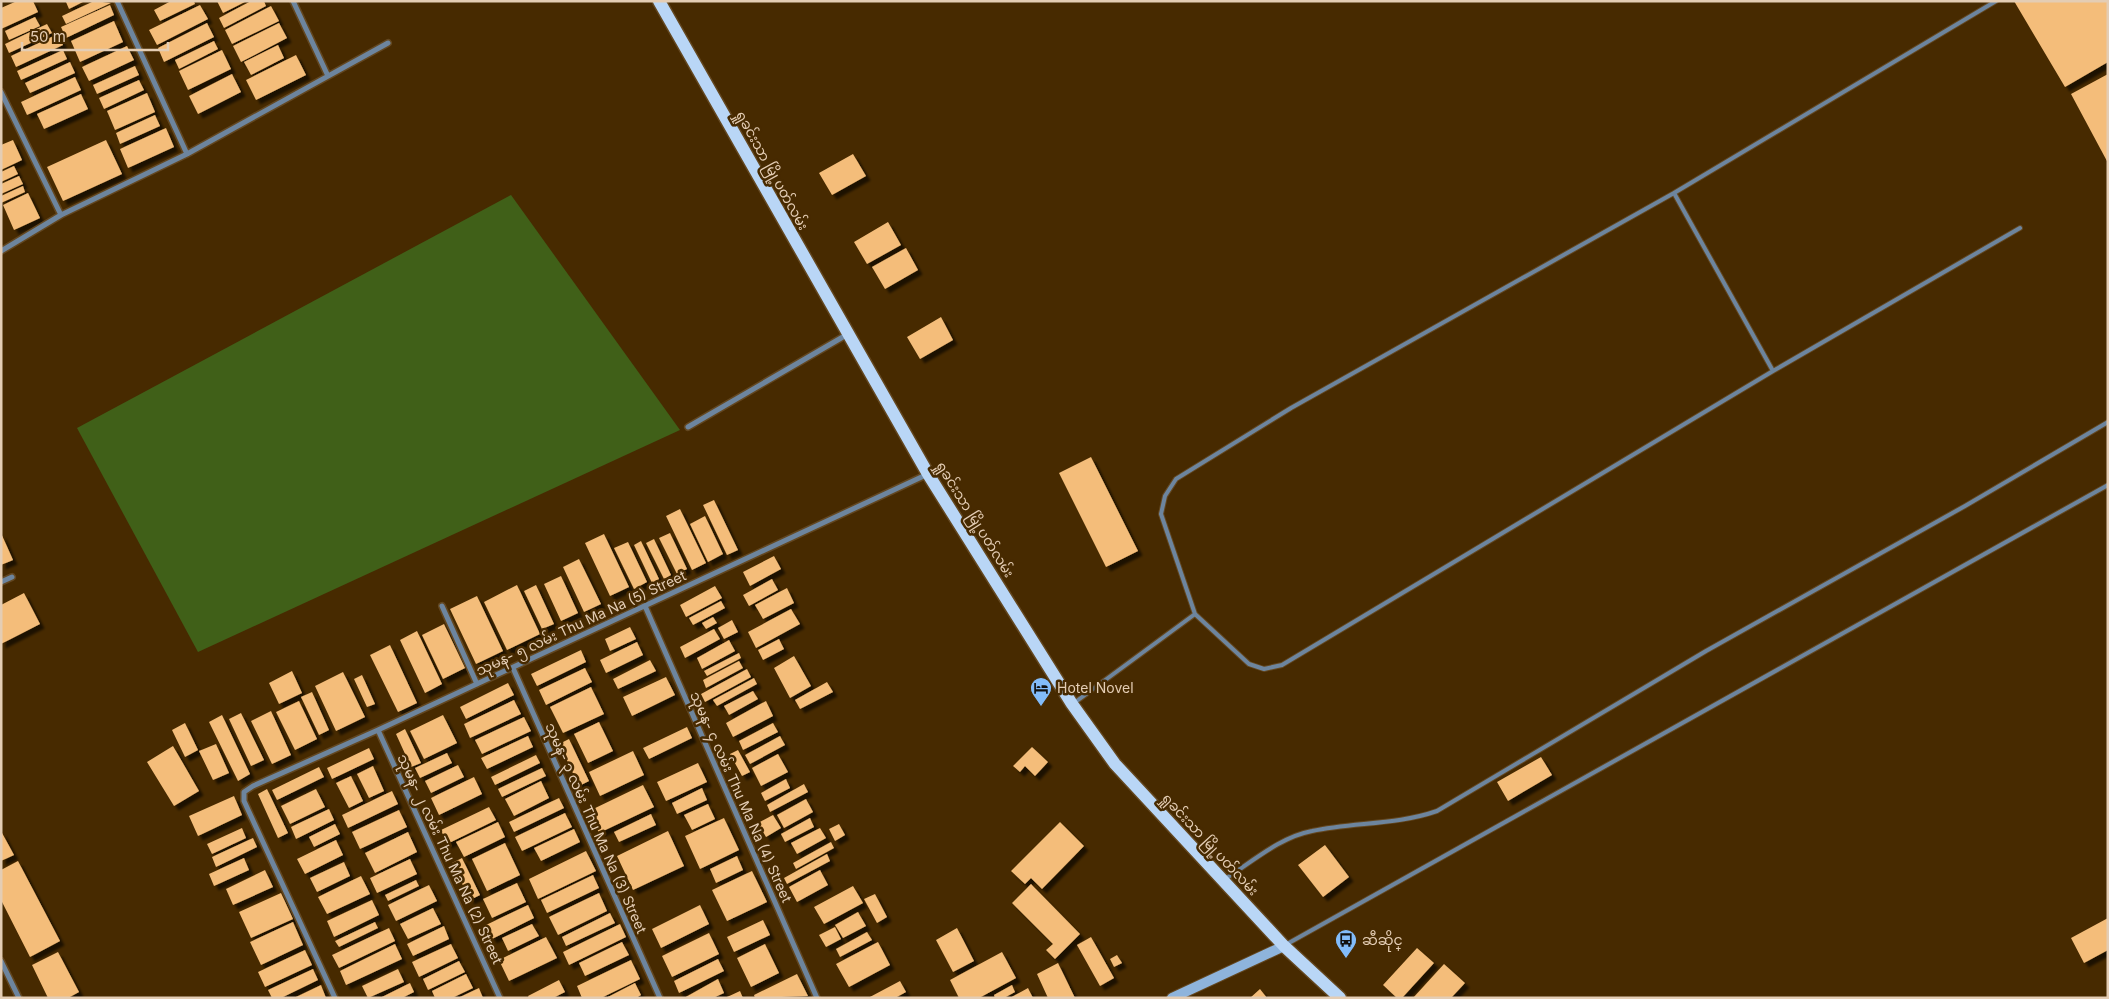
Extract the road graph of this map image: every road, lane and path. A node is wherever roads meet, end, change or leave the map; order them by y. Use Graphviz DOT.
graph roads {
  1 [pos="117,1"];
  2 [pos="293,1"];
  3 [pos="659,1"];
  4 [pos="1996,1"];
  5 [pos="388,43"];
  6 [pos="328,76"];
  7 [pos="1,92"];
  8 [pos="187,154"];
  9 [pos="1674,193"];
  10 [pos="61,215"];
  11 [pos="2020,228"];
  12 [pos="1,251"];
  13 [pos="848,334"];
  14 [pos="1773,372"];
  15 [pos="2108,422"];
  16 [pos="688,427"];
  17 [pos="928,474"];
  18 [pos="2108,485"];
  19 [pos="12,577"];
  20 [pos="1,582"];
  21 [pos="442,606"];
  22 [pos="646,606"];
  23 [pos="1195,614"];
  24 [pos="513,668"];
  25 [pos="477,684"];
  26 [pos="1072,704"];
  27 [pos="378,730"];
  28 [pos="1223,880"];
  29 [pos="1284,946"];
  30 [pos="1,960"];
  31 [pos="19,998"];
  32 [pos="335,998"];
  33 [pos="500,998"];
  34 [pos="660,998"];
  35 [pos="816,998"];
  36 [pos="1172,998"];
  37 [pos="1340,998"];
  1 -- 8 [label="street"];
  2 -- 6 [label="street"];
  3 -- 13 [label="main road, ရှုခင်းသာ မြို့ပတ်လမ်း"];
  4 -- 9 [label="lane"];
  5 -- 6 [label="street"];
  6 -- 8 [label="street"];
  7 -- 10 [label="street"];
  8 -- 10 [label="street"];
  9 -- 14 [label="lane"];
  9 -- 23 [label="lane"];
  10 -- 12 [label="street"];
  11 -- 14 [label="lane"];
  13 -- 16 [label="street"];
  13 -- 17 [label="main road, ရှုခင်းသာ မြို့ပတ်လမ်း"];
  14 -- 23 [label="lane"];
  15 -- 28 [label="lane"];
  17 -- 22 [label="street, သုမန- ၅ လမ်း Thu Ma Na (5) Street"];
  17 -- 26 [label="main road, ရှုခင်းသာ မြို့ပတ်လမ်း"];
  18 -- 29 [label="lane"];
  19 -- 20 [label="street"];
  21 -- 25 [label="street"];
  22 -- 24 [label="street, သုမန- ၅ လမ်း Thu Ma Na (5) Street"];
  22 -- 35 [label="street, သုမန- ၄ လမ်း Thu Ma Na (4) Street"];
  23 -- 26 [label="lane"];
  24 -- 25 [label="street, သုမန- ၅ လမ်း Thu Ma Na (5) Street"];
  24 -- 34 [label="street, သုမန- ၃ လမ်း Thu Ma Na (3) Street"];
  25 -- 27 [label="street, သုမန- ၅ လမ်း Thu Ma Na (5) Street"];
  26 -- 28 [label="main road, ရှုခင်းသာ မြို့ပတ်လမ်း"];
  27 -- 32 [label="street, သုမန- ၅ လမ်း Thu Ma Na (5) Street"];
  27 -- 33 [label="street, သုမန- ၂ လမ်း Thu Ma Na (2) Street"];
  28 -- 29 [label="main road, ရှုခင်းသာ မြို့ပတ်လမ်း"];
  29 -- 36 [label="street"];
  29 -- 37 [label="main road, ရှုခင်းသာ မြို့ပတ်လမ်း"];
  30 -- 31 [label="street"];
}
